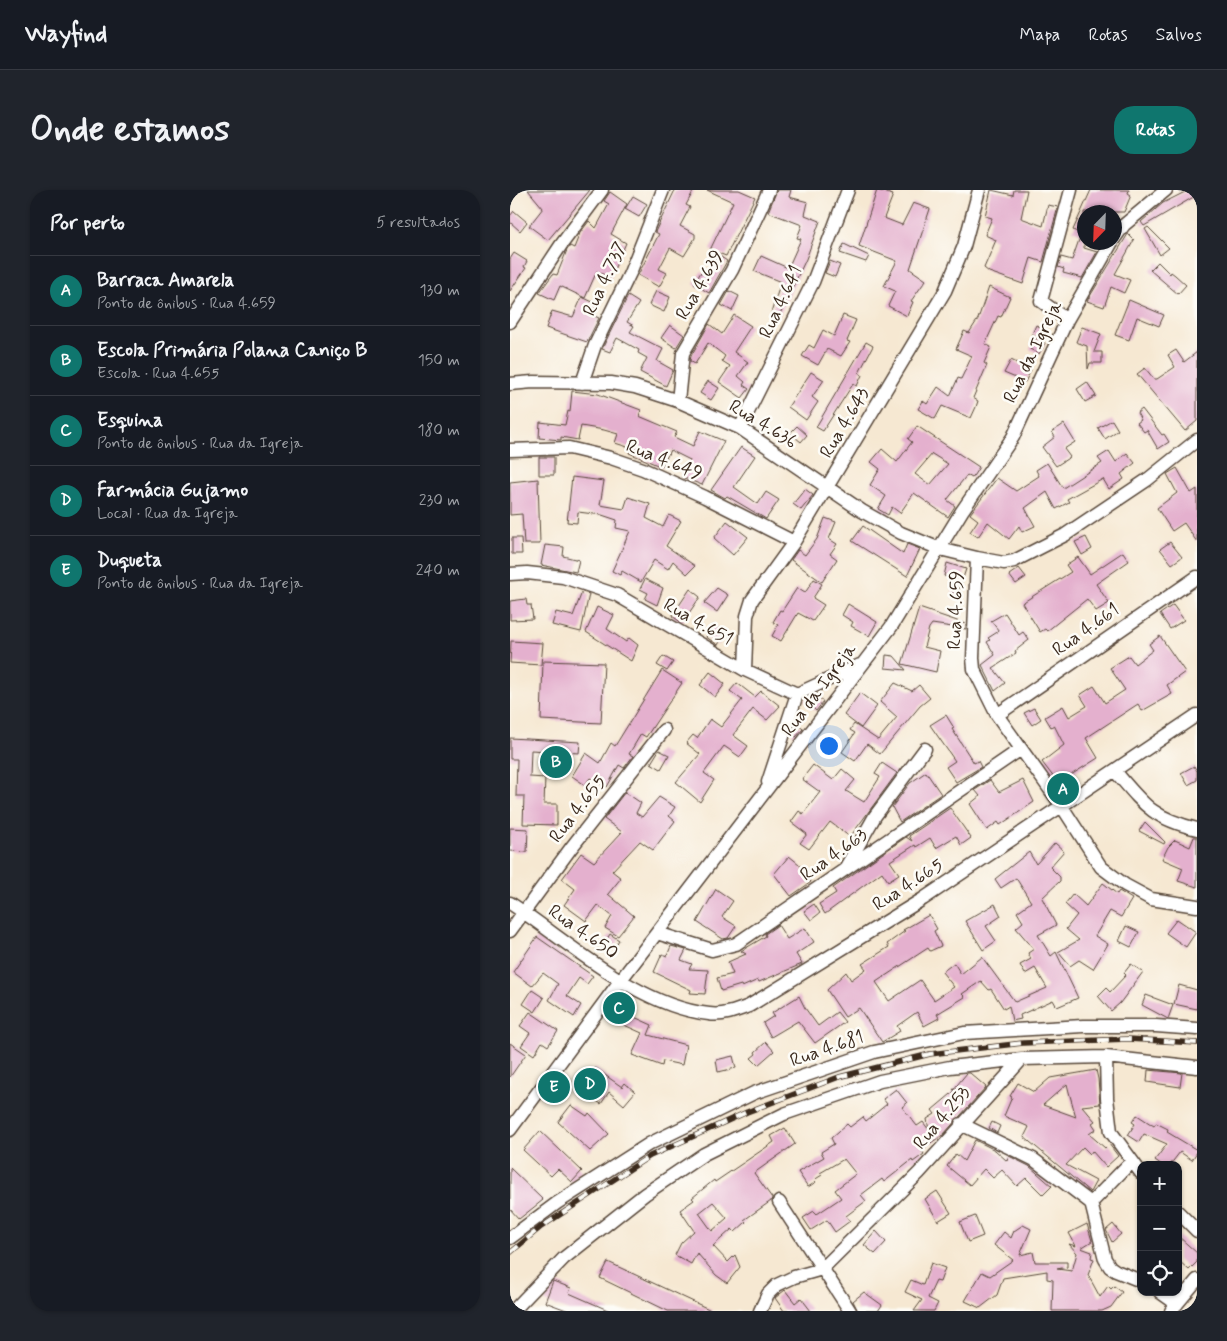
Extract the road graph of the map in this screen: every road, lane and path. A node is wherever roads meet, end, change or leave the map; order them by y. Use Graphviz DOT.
graph roads {
  1 [pos="602,190"];
  2 [pos="663,190"];
  3 [pos="769,190"];
  4 [pos="848,190"];
  5 [pos="979,190"];
  6 [pos="1071,190"];
  7 [pos="1166,190"];
  8 [pos="1122,228"];
  9 [pos="1107,250"];
  10 [pos="1067,320"];
  11 [pos="510,322"];
  12 [pos="582,383"];
  13 [pos="510,384"];
  14 [pos="678,402"];
  15 [pos="740,428"];
  16 [pos="1197,440"];
  17 [pos="510,450"];
  18 [pos="828,488"];
  19 [pos="794,542"];
  20 [pos="940,549"];
  21 [pos="977,558"];
  22 [pos="510,574"];
  23 [pos="1197,577"];
  24 [pos="862,664"];
  25 [pos="744,670"];
  26 [pos="796,694"];
  27 [pos="997,715"];
  28 [pos="1197,715"];
  29 [pos="664,730"];
  30 [pos="925,749"];
  31 [pos="1021,749"];
  32 [pos="1115,771"];
  33 [pos="765,791"];
  34 [pos="1061,805"];
  35 [pos="1197,829"];
  36 [pos="845,870"];
  37 [pos="510,903"];
  38 [pos="1197,906"];
  39 [pos="524,913"];
  40 [pos="510,930"];
  41 [pos="657,933"];
  42 [pos="620,981"];
  43 [pos="1197,1029"];
  44 [pos="1106,1056"];
  45 [pos="1022,1059"];
  46 [pos="1197,1067"];
  47 [pos="961,1124"];
  48 [pos="510,1130"];
  49 [pos="1131,1162"];
  50 [pos="1137,1169"];
  51 [pos="779,1202"];
  52 [pos="1090,1203"];
  53 [pos="1182,1216"];
  54 [pos="1197,1231"];
  55 [pos="510,1238"];
  56 [pos="822,1269"];
  57 [pos="1137,1279"];
  58 [pos="1197,1280"];
  59 [pos="1164,1296"];
  60 [pos="1174,1307"];
  61 [pos="512,1311"];
  62 [pos="760,1311"];
  63 [pos="850,1311"];
  1 -- 11 [label="street"];
  2 -- 12 [label="street, Rua 4.737"];
  3 -- 14 [label="street, Rua 4.639"];
  4 -- 15 [label="street, Rua 4.641"];
  5 -- 18 [label="street, Rua 4.643"];
  6 -- 10 [label="street"];
  7 -- 8 [label="street"];
  9 -- 10 [label="street, Rua da Igreja"];
  10 -- 20 [label="street, Rua da Igreja"];
  12 -- 13 [label="street, Rua 4.636"];
  12 -- 14 [label="street, Rua 4.636"];
  14 -- 15 [label="street, Rua 4.636"];
  15 -- 18 [label="street, Rua 4.636"];
  16 -- 21 [label="street, Rua 4.659"];
  17 -- 19 [label="street, Rua 4.649"];
  18 -- 19 [label="street, Rua 4.643"];
  18 -- 20 [label="street, Rua 4.636"];
  19 -- 25 [label="street, Rua 4.643"];
  20 -- 21 [label="street, Rua 4.636"];
  20 -- 24 [label="street, Rua da Igreja"];
  21 -- 27 [label="street, Rua 4.659"];
  22 -- 25 [label="street, Rua 4.651"];
  23 -- 27 [label="street, Rua 4.661"];
  24 -- 26 [label="street"];
  24 -- 33 [label="street, Rua da Igreja"];
  25 -- 26 [label="street, Rua 4.651"];
  26 -- 33 [label="street"];
  27 -- 31 [label="street, Rua 4.659"];
  28 -- 32 [label="street, Rua 4.665"];
  29 -- 39 [label="street, Rua 4.655"];
  30 -- 36 [label="street"];
  31 -- 34 [label="street, Rua 4.659"];
  31 -- 36 [label="street, Rua 4.663"];
  32 -- 34 [label="street, Rua 4.665"];
  32 -- 35 [label="street"];
  33 -- 41 [label="street, Rua da Igreja"];
  34 -- 38 [label="street, Rua 4.659"];
  34 -- 42 [label="street, Rua 4.665"];
  36 -- 41 [label="street, Rua 4.663"];
  37 -- 39 [label="street, Rua 4.650"];
  39 -- 40 [label="street, Rua 4.655"];
  39 -- 42 [label="street, Rua 4.650"];
  41 -- 42 [label="street, Rua da Igreja"];
  42 -- 48 [label="street, Rua da Igreja"];
  43 -- 55 [label="street, Rua 4.681"];
  44 -- 45 [label="street"];
  44 -- 46 [label="street"];
  44 -- 49 [label="street"];
  45 -- 47 [label="street, Rua 4.253"];
  45 -- 61 [label="street"];
  47 -- 52 [label="street"];
  47 -- 56 [label="street, Rua 4.253"];
  49 -- 50 [label="street"];
  49 -- 52 [label="street"];
  51 -- 56 [label="street"];
  52 -- 57 [label="street"];
  53 -- 54 [label="street"];
  56 -- 62 [label="street"];
  56 -- 63 [label="street"];
  58 -- 60 [label="street"];
  59 -- 60 [label="street"];
}
